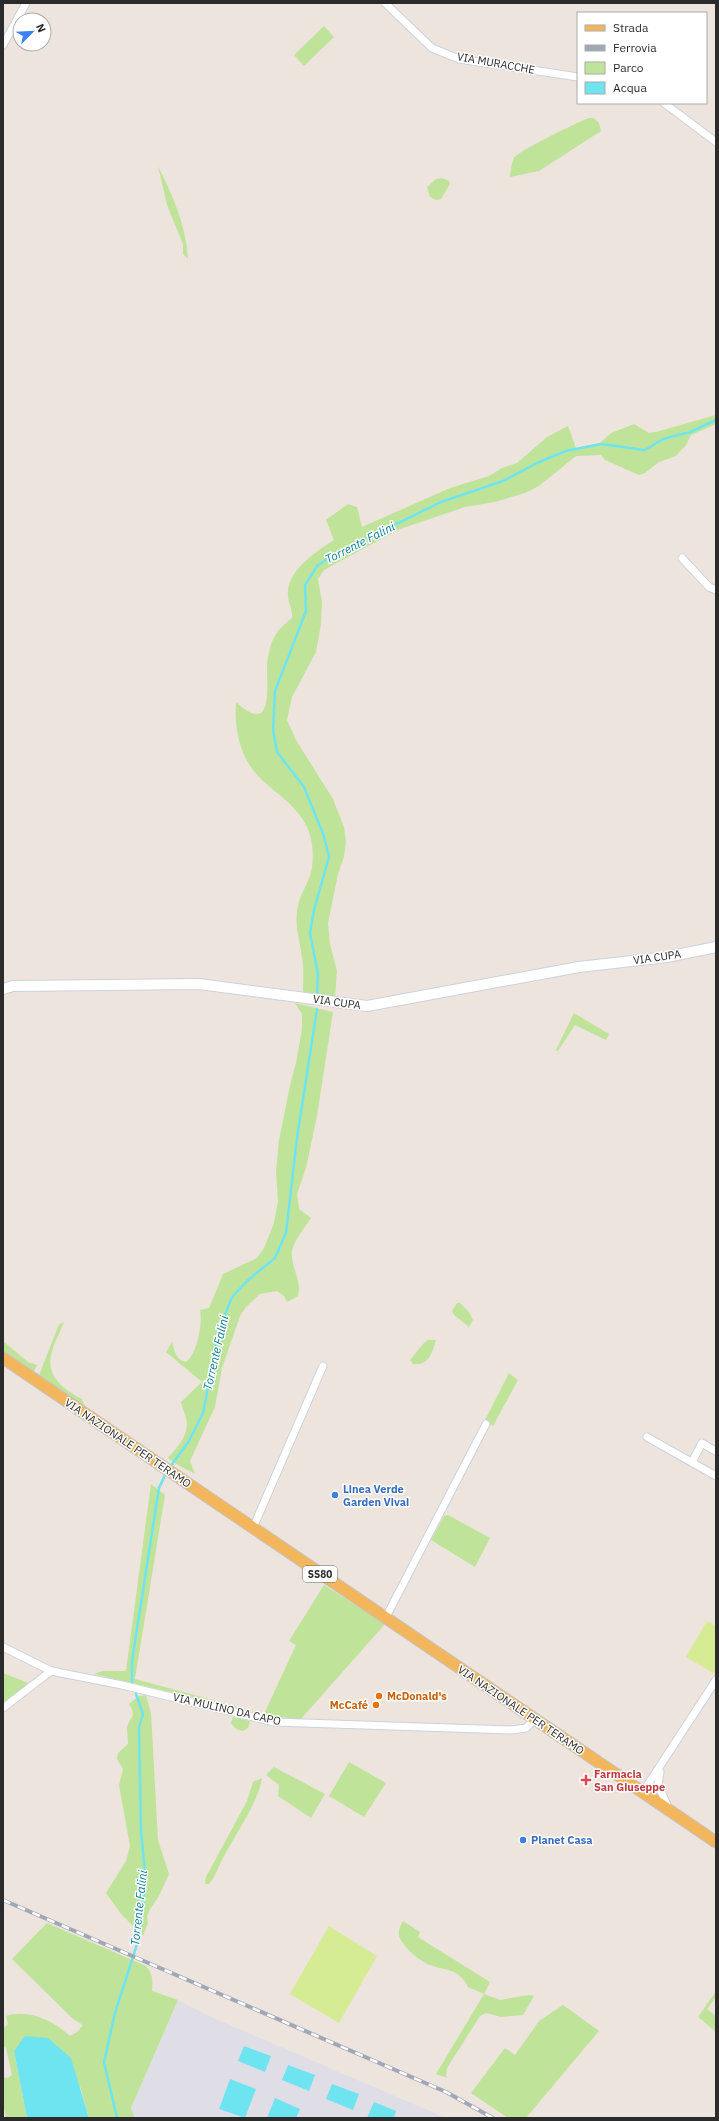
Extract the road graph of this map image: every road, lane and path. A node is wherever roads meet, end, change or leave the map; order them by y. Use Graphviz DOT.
graph roads {
  1 [pos="26,3"];
  2 [pos="385,3"];
  3 [pos="3,45"];
  4 [pos="577,77"];
  5 [pos="665,104"];
  6 [pos="716,142"];
  7 [pos="682,558"];
  8 [pos="716,590"];
  9 [pos="716,947"];
  10 [pos="3,989"];
  11 [pos="3,1358"];
  12 [pos="323,1366"];
  13 [pos="486,1424"];
  14 [pos="647,1437"];
  15 [pos="715,1451"];
  16 [pos="692,1462"];
  17 [pos="716,1476"];
  18 [pos="253,1528"];
  19 [pos="385,1618"];
  20 [pos="3,1647"];
  21 [pos="51,1671"];
  22 [pos="716,1680"];
  23 [pos="3,1708"];
  24 [pos="535,1719"];
  25 [pos="663,1764"];
  26 [pos="643,1792"];
  27 [pos="672,1812"];
  28 [pos="716,1842"];
  1 -- 3 [label="street"];
  2 -- 4 [label="street, VIA MURACCHE"];
  5 -- 6 [label="street"];
  7 -- 8 [label="street"];
  9 -- 10 [label="street, VIA CUPA"];
  11 -- 18 [label="main road, VIA NAZIONALE PER TERAMO / SS80"];
  12 -- 18 [label="street"];
  13 -- 19 [label="street"];
  14 -- 16 [label="street"];
  15 -- 16 [label="street"];
  16 -- 17 [label="street"];
  18 -- 19 [label="main road, VIA NAZIONALE PER TERAMO / SS80"];
  19 -- 24 [label="main road, VIA NAZIONALE PER TERAMO / SS80"];
  20 -- 21 [label="street, VIA MULINO DA CAPO"];
  21 -- 23 [label="street"];
  21 -- 24 [label="street, VIA MULINO DA CAPO"];
  22 -- 25 [label="street"];
  24 -- 26 [label="main road, VIA NAZIONALE PER TERAMO / SS80"];
  25 -- 26 [label="street"];
  25 -- 27 [label="street"];
  26 -- 27 [label="main road, VIA NAZIONALE PER TERAMO / SS80"];
  27 -- 28 [label="main road, VIA NAZIONALE PER TERAMO / SS80"];
}
